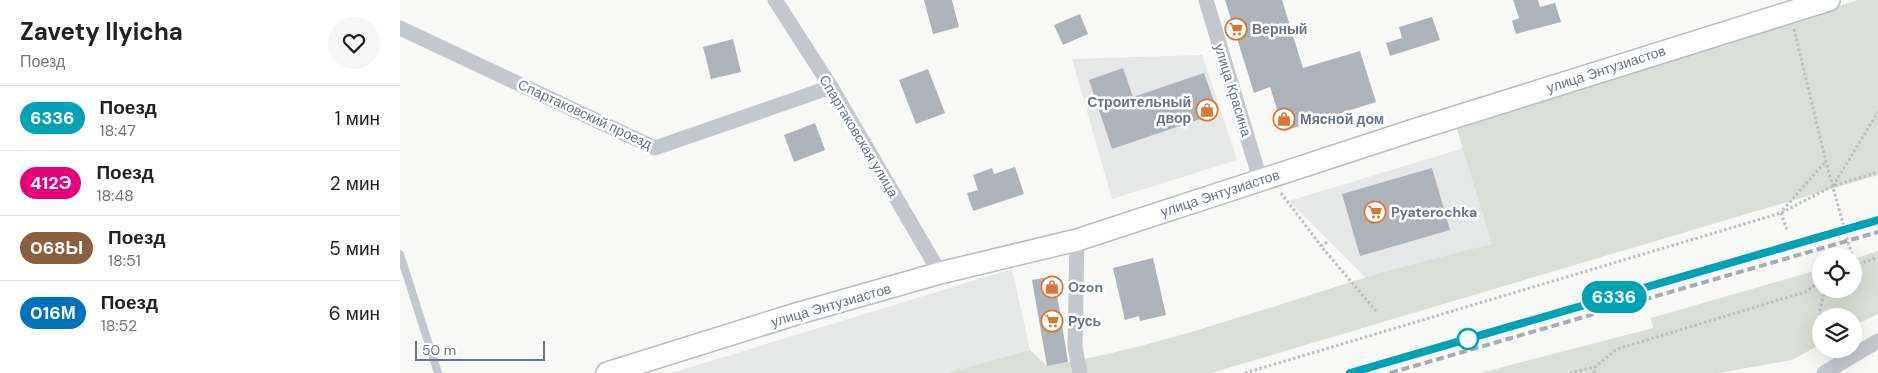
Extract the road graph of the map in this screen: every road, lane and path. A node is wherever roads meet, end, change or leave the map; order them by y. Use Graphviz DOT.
graph roads {
  1 [pos="775,0"];
  2 [pos="1206,0"];
  3 [pos="1829,0"];
  4 [pos="1790,11"];
  5 [pos="400,28"];
  6 [pos="831,87"];
  7 [pos="1878,112"];
  8 [pos="1826,162"];
  9 [pos="1878,172"];
  10 [pos="1265,178"];
  11 [pos="1832,186"];
  12 [pos="1781,213"];
  13 [pos="1787,230"];
  14 [pos="1076,240"];
  15 [pos="1327,242"];
  16 [pos="1321,246"];
  17 [pos="1850,248"];
  18 [pos="400,254"];
  19 [pos="1878,257"];
  20 [pos="1862,263"];
  21 [pos="940,273"];
  22 [pos="1812,287"];
  23 [pos="1376,311"];
  24 [pos="1878,341"];
  25 [pos="1594,366"];
  26 [pos="438,373"];
  27 [pos="607,373"];
  28 [pos="1080,373"];
  29 [pos="1245,373"];
  30 [pos="1570,373"];
  31 [pos="1594,373"];
  32 [pos="1824,373"];
  1 -- 6 [label="street, Спартаковская улица"];
  2 -- 10 [label="street, улица Красина"];
  3 -- 4 [label="street, улица Энтузиастов"];
  4 -- 8 [label="path"];
  4 -- 10 [label="street, улица Энтузиастов"];
  5 -- 6 [label="street, Спартаковский проезд"];
  6 -- 21 [label="street, Спартаковская улица"];
  7 -- 11 [label="path"];
  8 -- 11 [label="path"];
  8 -- 12 [label="path"];
  9 -- 11 [label="path"];
  10 -- 14 [label="street, улица Энтузиастов"];
  10 -- 16 [label="path"];
  11 -- 12 [label="path"];
  11 -- 17 [label="path"];
  12 -- 13 [label="path"];
  12 -- 29 [label="path"];
  14 -- 21 [label="street, улица Энтузиастов"];
  14 -- 28 [label="street"];
  15 -- 16 [label="path"];
  16 -- 23 [label="path"];
  18 -- 26 [label="lane"];
  19 -- 20 [label="path"];
  21 -- 27 [label="street, улица Энтузиастов"];
  22 -- 25 [label="path"];
  24 -- 32 [label="street"];
  25 -- 30 [label="path"];
  25 -- 31 [label="path"];
}
